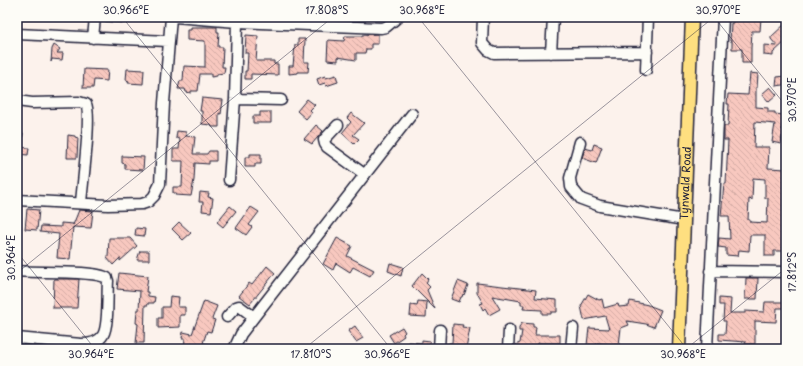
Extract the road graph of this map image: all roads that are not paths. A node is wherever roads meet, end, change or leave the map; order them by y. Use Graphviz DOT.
graph roads {
  1 [pos="95,17"];
  2 [pos="171,17"];
  3 [pos="175,17"];
  4 [pos="398,17"];
  5 [pos="483,17"];
  6 [pos="554,17"];
  7 [pos="648,17"];
  8 [pos="692,17"];
  9 [pos="723,17"];
  10 [pos="237,22"];
  11 [pos="17,34"];
  12 [pos="93,38"];
  13 [pos="168,41"];
  14 [pos="647,52"];
  15 [pos="551,53"];
  16 [pos="646,70"];
  17 [pos="235,99"];
  18 [pos="281,100"];
  19 [pos="17,101"];
  20 [pos="412,114"];
  21 [pos="338,125"];
  22 [pos="580,142"];
  23 [pos="364,174"];
  24 [pos="229,180"];
  25 [pos="17,200"];
  26 [pos="81,203"];
  27 [pos="684,220"];
  28 [pos="17,271"];
  29 [pos="710,271"];
  30 [pos="786,272"];
  31 [pos="227,317"];
  32 [pos="254,317"];
  33 [pos="573,328"];
  34 [pos="440,330"];
  35 [pos="509,330"];
  36 [pos="17,338"];
  37 [pos="234,349"];
  38 [pos="439,349"];
  39 [pos="508,349"];
  40 [pos="571,349"];
  41 [pos="679,349"];
  42 [pos="707,349"];
  1 -- 12 [label="street"];
  2 -- 13 [label="street"];
  3 -- 10 [label="street"];
  4 -- 10 [label="street"];
  5 -- 15 [label="street"];
  6 -- 15 [label="street"];
  7 -- 14 [label="street"];
  8 -- 27 [label="main road, Tynwald Road"];
  9 -- 29 [label="street"];
  10 -- 17 [label="street"];
  11 -- 12 [label="street"];
  12 -- 13 [label="street"];
  13 -- 26 [label="street"];
  14 -- 15 [label="street"];
  14 -- 16 [label="street"];
  17 -- 18 [label="street"];
  17 -- 24 [label="street"];
  19 -- 26 [label="street"];
  20 -- 23 [label="street"];
  21 -- 23 [label="street"];
  22 -- 27 [label="street"];
  23 -- 32 [label="street"];
  25 -- 26 [label="street"];
  27 -- 41 [label="main road, Tynwald Road"];
  28 -- 36 [label="street"];
  29 -- 30 [label="street"];
  29 -- 42 [label="street"];
  31 -- 32 [label="street"];
  32 -- 37 [label="street"];
  33 -- 40 [label="street"];
  34 -- 38 [label="street"];
  35 -- 39 [label="street"];
}
